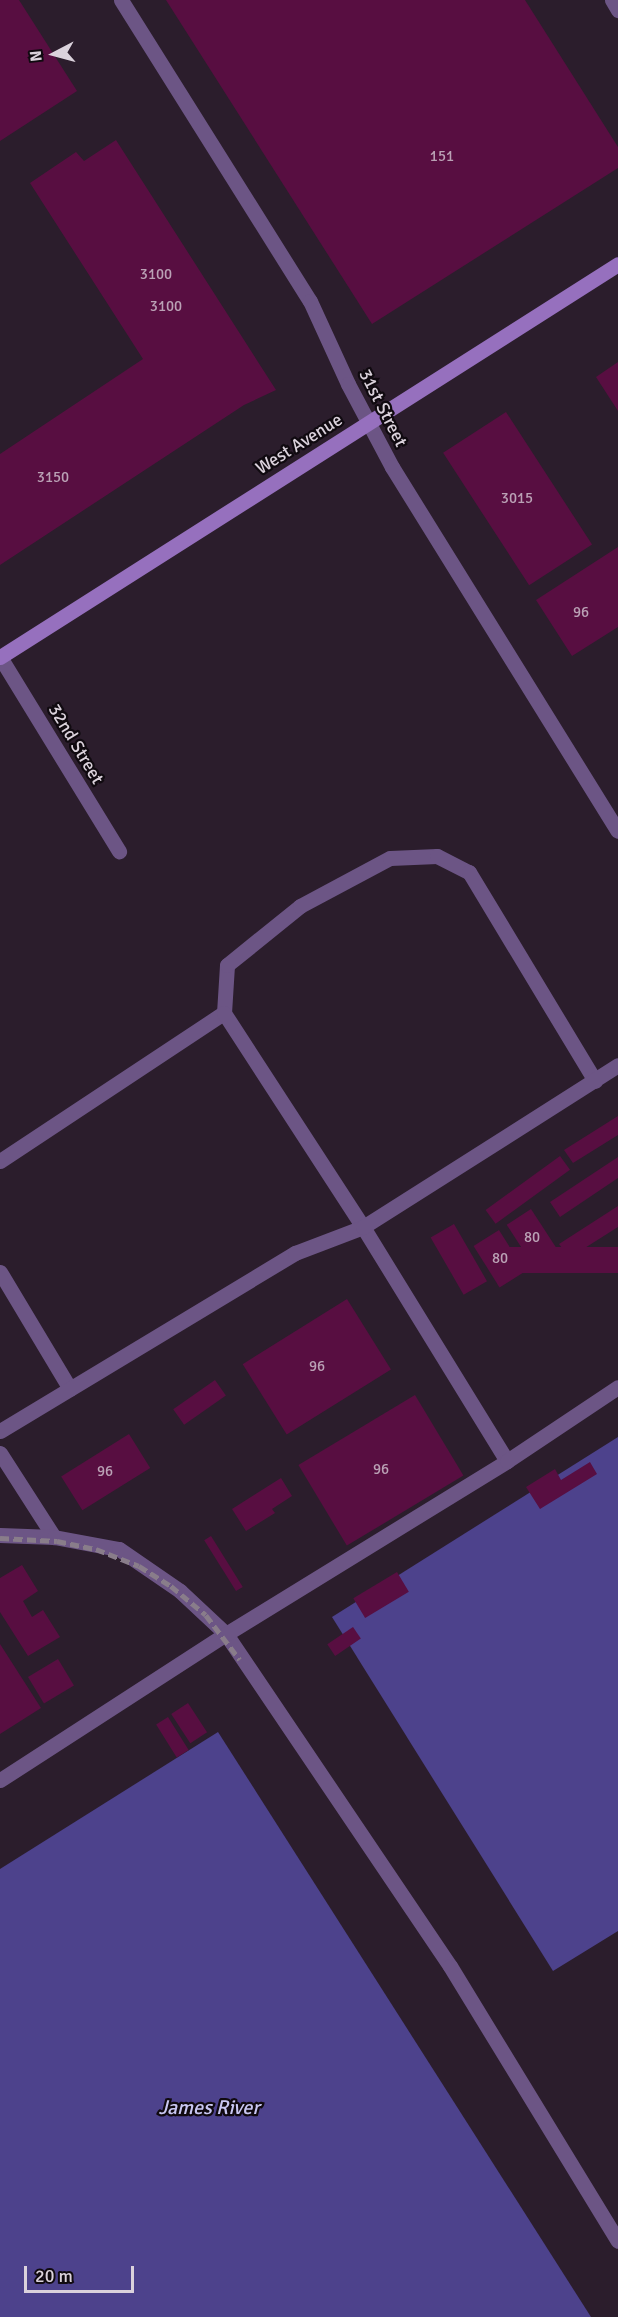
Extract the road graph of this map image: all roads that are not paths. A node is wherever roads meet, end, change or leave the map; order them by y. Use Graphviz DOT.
graph roads {
  1 [pos="121,0"];
  2 [pos="612,0"];
  3 [pos="618,10"];
  4 [pos="618,264"];
  5 [pos="368,424"];
  6 [pos="0,657"];
  7 [pos="618,831"];
  8 [pos="119,851"];
  9 [pos="224,1013"];
  10 [pos="618,1065"];
  11 [pos="595,1081"];
  12 [pos="0,1161"];
  13 [pos="363,1227"];
  14 [pos="0,1272"];
  15 [pos="618,1387"];
  16 [pos="70,1389"];
  17 [pos="0,1431"];
  18 [pos="0,1453"];
  19 [pos="507,1461"];
  20 [pos="0,1535"];
  21 [pos="54,1537"];
  22 [pos="226,1634"];
  23 [pos="0,1780"];
  24 [pos="618,2241"];
  1 -- 5 [label="street, 31st Street"];
  2 -- 3 [label="street"];
  4 -- 5 [label="street, West Avenue"];
  5 -- 6 [label="street, West Avenue"];
  5 -- 7 [label="street, 31st Street"];
  6 -- 8 [label="street, 32nd Street"];
  9 -- 11 [label="street"];
  9 -- 12 [label="street"];
  9 -- 13 [label="street"];
  10 -- 11 [label="street"];
  11 -- 13 [label="street"];
  13 -- 16 [label="street"];
  13 -- 19 [label="street"];
  14 -- 16 [label="street"];
  15 -- 19 [label="street"];
  16 -- 17 [label="street"];
  18 -- 21 [label="street"];
  19 -- 22 [label="street"];
  20 -- 21 [label="street"];
  21 -- 22 [label="street"];
  22 -- 23 [label="street"];
  22 -- 24 [label="street"];
}
